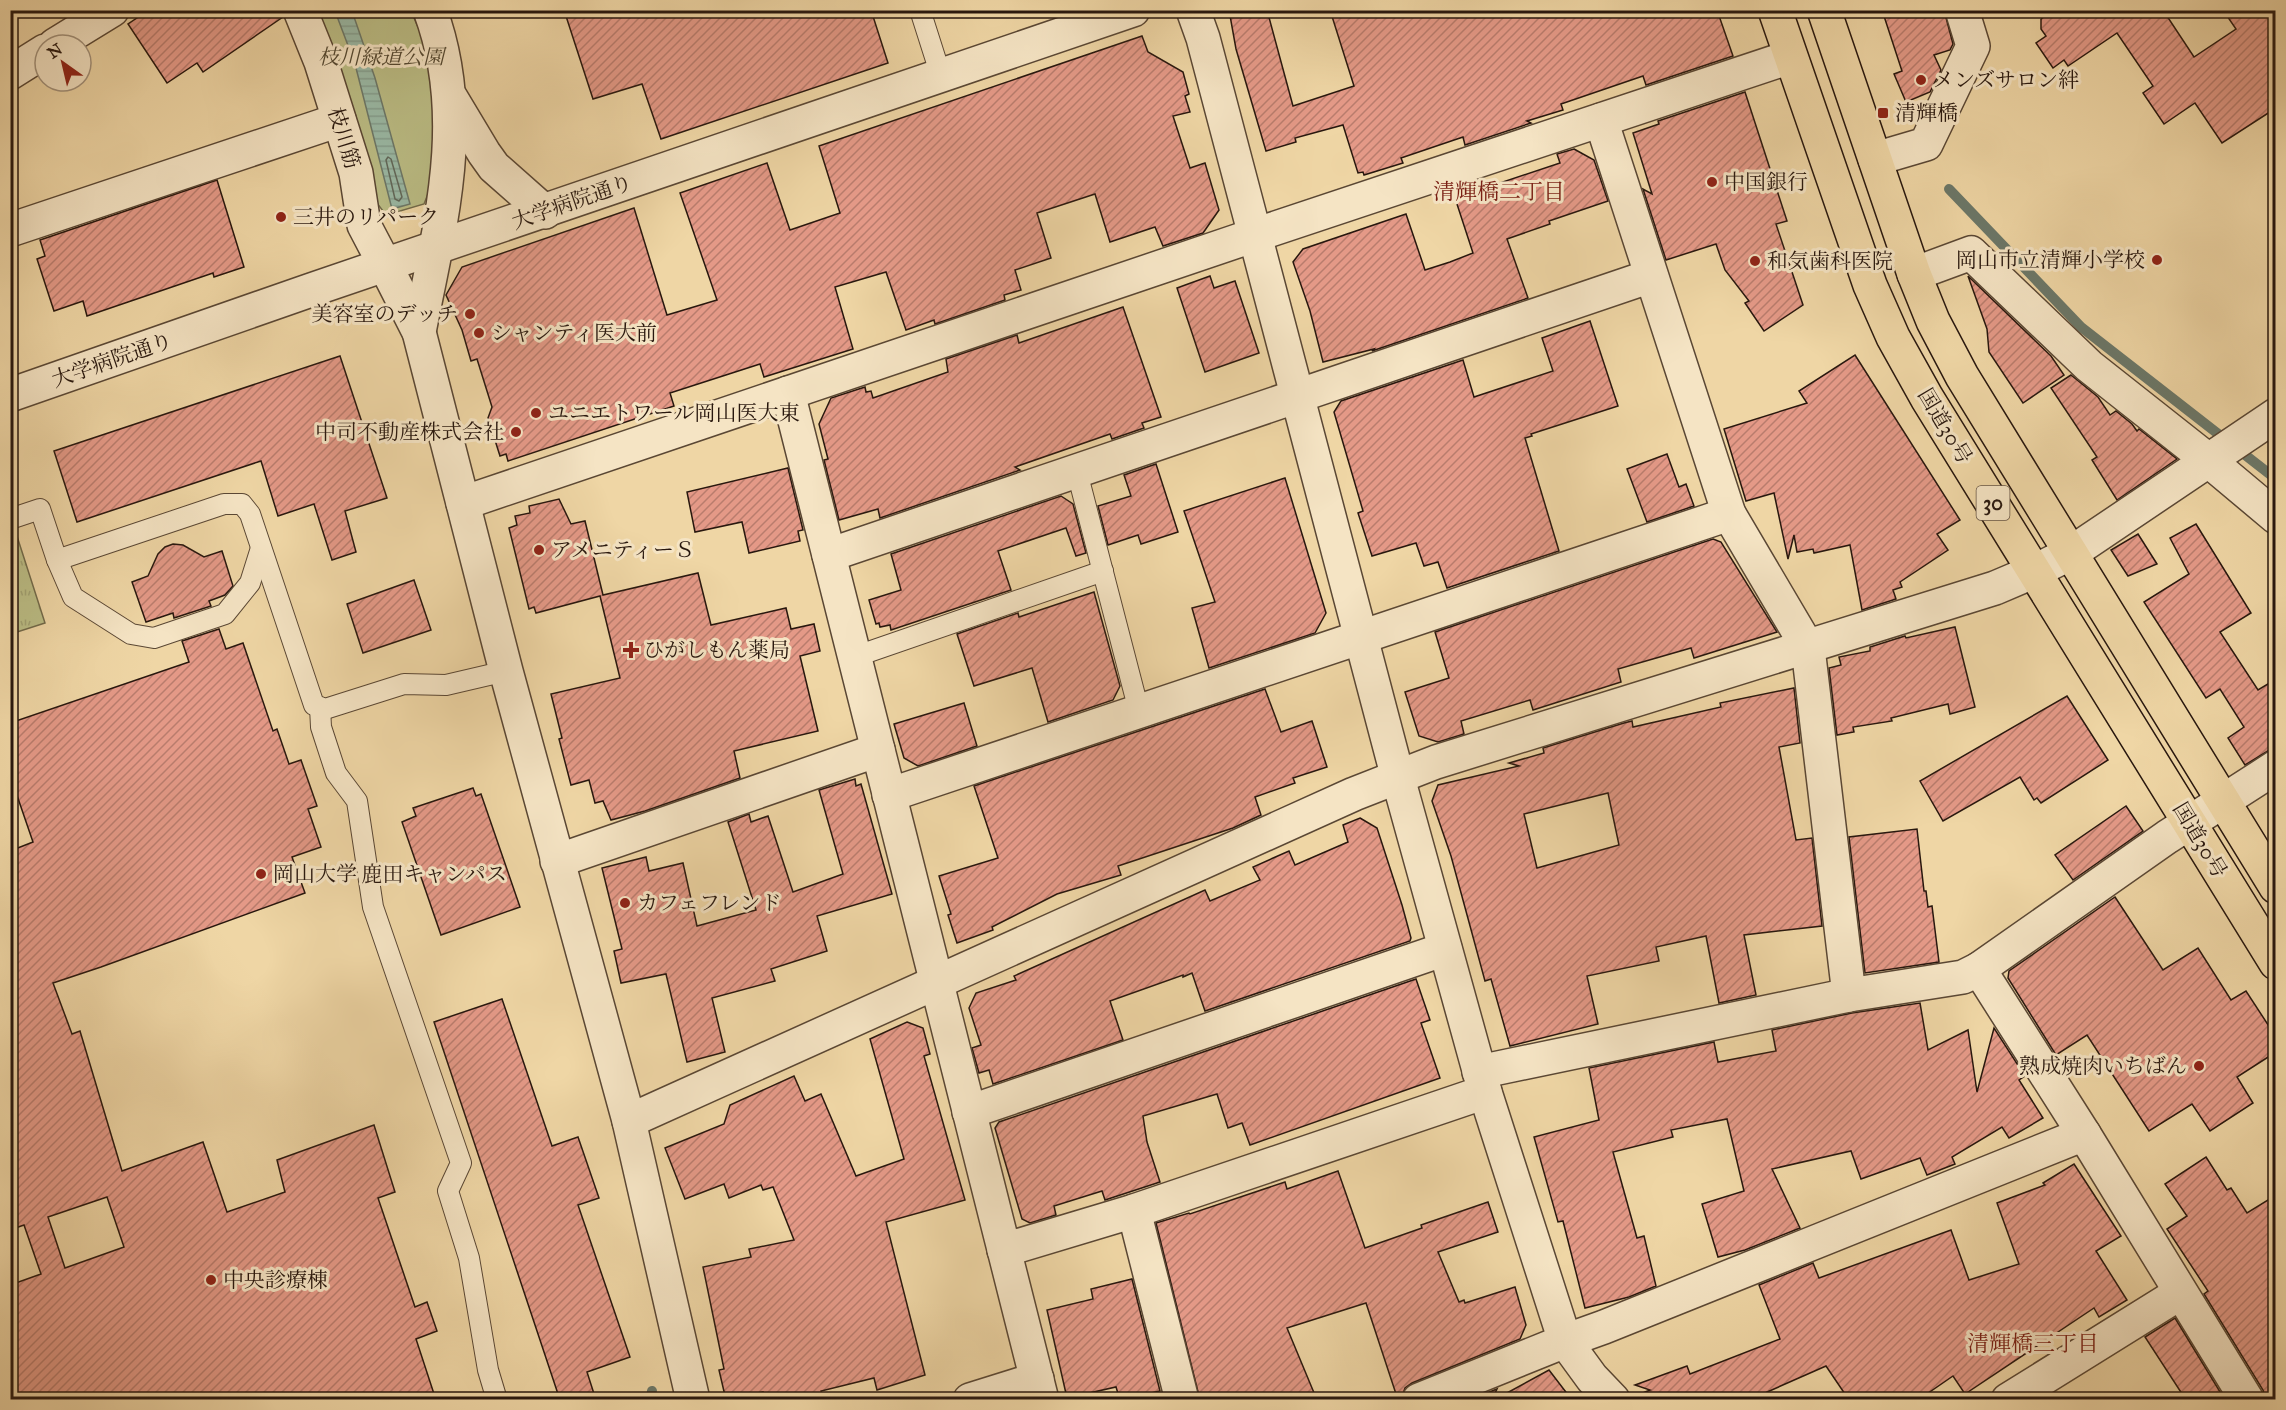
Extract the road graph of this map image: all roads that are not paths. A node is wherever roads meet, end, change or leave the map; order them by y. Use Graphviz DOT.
graph roads {
  1 [pos="112,10"];
  2 [pos="300,10"];
  3 [pos="430,10"];
  4 [pos="920,10"];
  5 [pos="1133,10"];
  6 [pos="1193,10"];
  7 [pos="1775,10"];
  8 [pos="1824,10"];
  9 [pos="1962,10"];
  10 [pos="75,33"];
  11 [pos="1791,57"];
  12 [pos="33,59"];
  13 [pos="10,73"];
  14 [pos="941,76"];
  15 [pos="451,98"];
  16 [pos="339,120"];
  17 [pos="1600,120"];
  18 [pos="1875,159"];
  19 [pos="545,212"];
  20 [pos="10,230"];
  21 [pos="1255,235"];
  22 [pos="436,249"];
  23 [pos="385,265"];
  24 [pos="1914,274"];
  25 [pos="1651,276"];
  26 [pos="418,332"];
  27 [pos="788,393"];
  28 [pos="10,395"];
  29 [pos="1298,397"];
  30 [pos="2276,415"];
  31 [pos="2212,457"];
  32 [pos="1077,472"];
  33 [pos="463,503"];
  34 [pos="1729,514"];
  35 [pos="2276,517"];
  36 [pos="10,519"];
  37 [pos="261,548"];
  38 [pos="2071,553"];
  39 [pos="829,555"];
  40 [pos="57,560"];
  41 [pos="1103,571"];
  42 [pos="2035,571"];
  43 [pos="1361,637"];
  44 [pos="1808,648"];
  45 [pos="854,657"];
  46 [pos="506,670"];
  47 [pos="320,707"];
  48 [pos="1139,711"];
  49 [pos="878,750"];
  50 [pos="2276,767"];
  51 [pos="1398,777"];
  52 [pos="889,795"];
  53 [pos="2223,800"];
  54 [pos="2189,822"];
  55 [pos="557,861"];
  56 [pos="2276,887"];
  57 [pos="1445,949"];
  58 [pos="2276,963"];
  59 [pos="1979,969"];
  60 [pos="937,983"];
  61 [pos="1849,995"];
  62 [pos="1482,1082"];
  63 [pos="969,1112"];
  64 [pos="629,1121"];
  65 [pos="2084,1134"];
  66 [pos="1134,1211"];
  67 [pos="1004,1250"];
  68 [pos="2180,1293"];
  69 [pos="1565,1341"];
  70 [pos="1039,1389"];
  71 [pos="497,1400"];
  72 [pos="693,1400"];
  73 [pos="970,1400"];
  74 [pos="1182,1400"];
  75 [pos="1419,1400"];
  76 [pos="1613,1400"];
  77 [pos="2008,1400"];
  78 [pos="2247,1400"];
  1 -- 10 [label="street"];
  2 -- 16 [label="street, 枝川筋"];
  3 -- 15 [label="street"];
  4 -- 14 [label="lane"];
  5 -- 14 [label="street, 大学病院通り"];
  6 -- 21 [label="street"];
  7 -- 11 [label="highway, 国道30号 / 30"];
  8 -- 18 [label="highway, 国道30号 / 30"];
  9 -- 18 [label="street"];
  11 -- 17 [label="street"];
  11 -- 42 [label="highway, 国道30号 / 30"];
  12 -- 13 [label="street"];
  14 -- 19 [label="street, 大学病院通り"];
  15 -- 19 [label="street"];
  15 -- 22 [label="street"];
  16 -- 20 [label="street"];
  16 -- 23 [label="street, 枝川筋"];
  17 -- 21 [label="street"];
  17 -- 25 [label="street"];
  18 -- 24 [label="highway, 国道30号 / 30"];
  19 -- 22 [label="street, 大学病院通り"];
  21 -- 27 [label="street"];
  21 -- 29 [label="street"];
  22 -- 23 [label="street, 大学病院通り"];
  22 -- 26 [label="street"];
  23 -- 26 [label="street, 枝川筋"];
  23 -- 28 [label="street, 大学病院通り"];
  24 -- 31 [label="street"];
  24 -- 38 [label="highway, 国道30号 / 30"];
  25 -- 29 [label="street"];
  25 -- 34 [label="street"];
  26 -- 33 [label="street, 枝川筋"];
  27 -- 33 [label="street"];
  27 -- 39 [label="street"];
  29 -- 32 [label="street"];
  29 -- 43 [label="street"];
  30 -- 31 [label="street"];
  31 -- 35 [label="street"];
  31 -- 38 [label="street"];
  32 -- 39 [label="street"];
  32 -- 41 [label="lane"];
  33 -- 46 [label="street, 枝川筋"];
  34 -- 43 [label="street"];
  34 -- 44 [label="street"];
  36 -- 40 [label="lane"];
  37 -- 40 [label="lane"];
  37 -- 40 [label="lane"];
  37 -- 47 [label="lane"];
  38 -- 42 [label="street"];
  38 -- 53 [label="highway, 国道30号 / 30"];
  39 -- 45 [label="street"];
  41 -- 45 [label="lane"];
  41 -- 48 [label="lane"];
  42 -- 44 [label="street"];
  42 -- 54 [label="highway, 国道30号 / 30"];
  43 -- 48 [label="street"];
  43 -- 51 [label="street"];
  44 -- 51 [label="street"];
  44 -- 61 [label="street"];
  45 -- 49 [label="street"];
  46 -- 47 [label="lane"];
  46 -- 55 [label="street, 枝川筋"];
  47 -- 71 [label="lane"];
  48 -- 52 [label="street"];
  49 -- 52 [label="street"];
  49 -- 55 [label="street"];
  50 -- 53 [label="street"];
  51 -- 57 [label="street"];
  51 -- 60 [label="street"];
  52 -- 60 [label="street"];
  53 -- 54 [label="street"];
  53 -- 56 [label="highway, 国道30号 / 30"];
  54 -- 58 [label="highway, 国道30号 / 30"];
  54 -- 59 [label="street"];
  55 -- 64 [label="street, 枝川筋"];
  57 -- 62 [label="street"];
  57 -- 63 [label="street"];
  59 -- 61 [label="street"];
  59 -- 65 [label="street"];
  60 -- 63 [label="street"];
  60 -- 64 [label="street"];
  61 -- 62 [label="street"];
  62 -- 66 [label="street"];
  62 -- 69 [label="street"];
  63 -- 67 [label="street"];
  64 -- 72 [label="street, 枝川筋"];
  65 -- 68 [label="street"];
  65 -- 69 [label="street"];
  66 -- 67 [label="street"];
  66 -- 74 [label="street"];
  67 -- 70 [label="street"];
  68 -- 77 [label="street"];
  68 -- 78 [label="street"];
  69 -- 75 [label="street"];
  69 -- 76 [label="street"];
  70 -- 73 [label="street"];
}
